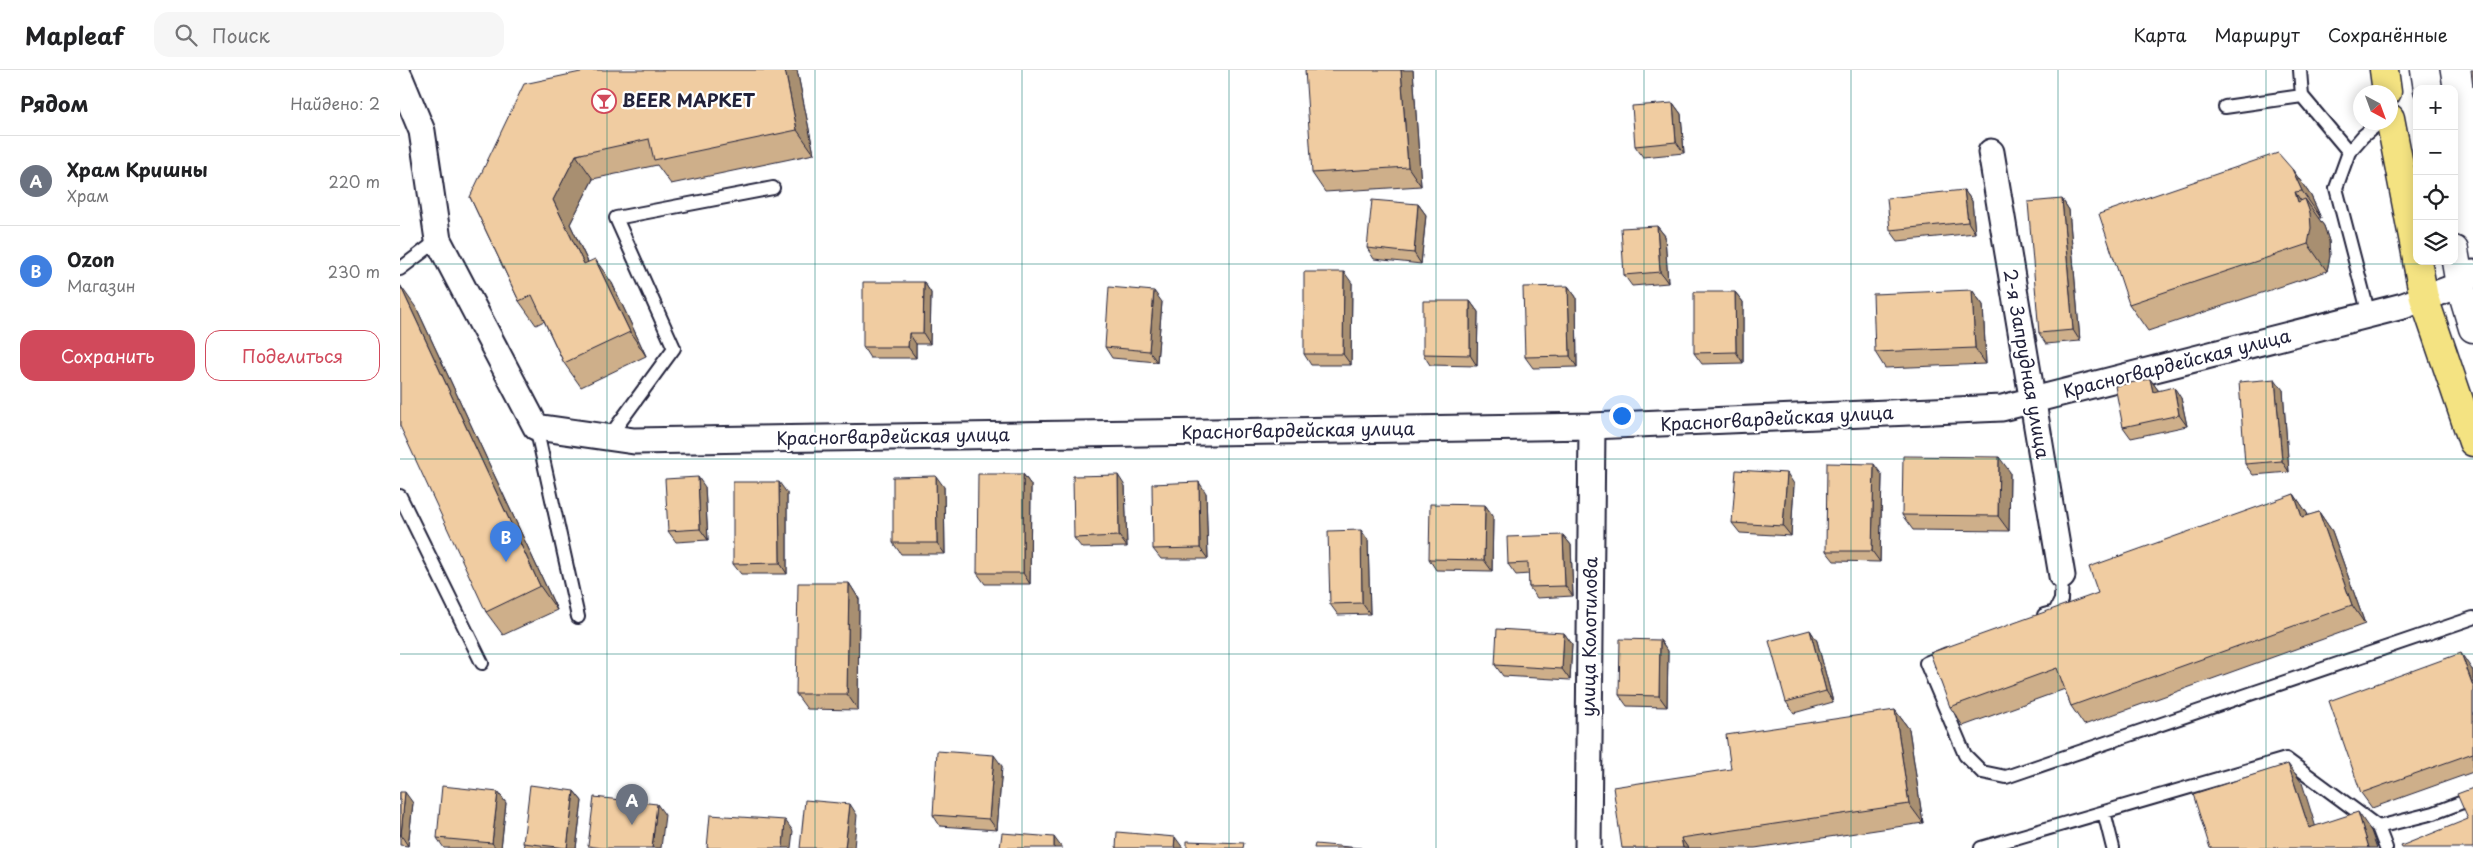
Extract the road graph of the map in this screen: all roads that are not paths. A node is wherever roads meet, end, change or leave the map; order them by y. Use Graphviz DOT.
graph roads {
  1 [pos="2300,70"];
  2 [pos="2384,70"];
  3 [pos="2425,70"];
  4 [pos="400,78"];
  5 [pos="2386,85"];
  6 [pos="2427,85"];
  7 [pos="2302,96"];
  8 [pos="2225,107"];
  9 [pos="2370,130"];
  10 [pos="2392,130"];
  11 [pos="1991,152"];
  12 [pos="2349,152"];
  13 [pos="773,188"];
  14 [pos="2413,239"];
  15 [pos="438,240"];
  16 [pos="2458,260"];
  17 [pos="2418,265"];
  18 [pos="400,269"];
  19 [pos="2466,279"];
  20 [pos="2424,298"];
  21 [pos="2369,315"];
  22 [pos="2473,328"];
  23 [pos="2032,401"];
  24 [pos="1592,426"];
  25 [pos="536,427"];
  26 [pos="609,437"];
  27 [pos="2473,442"];
  28 [pos="400,496"];
  29 [pos="2062,576"];
  30 [pos="578,617"];
  31 [pos="2473,618"];
  32 [pos="2029,620"];
  33 [pos="1960,648"];
  34 [pos="482,663"];
  35 [pos="2473,798"];
  36 [pos="2104,812"];
  37 [pos="2378,827"];
  38 [pos="1588,848"];
  39 [pos="1981,848"];
  40 [pos="2113,848"];
  41 [pos="2386,848"];
  1 -- 7 [label="lane"];
  2 -- 5 [label="highway"];
  3 -- 6 [label="main road"];
  4 -- 15 [label="street"];
  7 -- 8 [label="lane"];
  7 -- 12 [label="lane"];
  9 -- 12 [label="lane"];
  10 -- 14 [label="highway"];
  11 -- 23 [label="street, 2-я Запрудная улица"];
  12 -- 21 [label="lane"];
  13 -- 26 [label="lane"];
  15 -- 18 [label="lane"];
  15 -- 25 [label="street"];
  16 -- 19 [label="main road"];
  17 -- 20 [label="highway"];
  19 -- 20 [label="street, Красногвардейская улица"];
  19 -- 22 [label="main road"];
  20 -- 21 [label="street, Красногвардейская улица"];
  20 -- 27 [label="highway"];
  21 -- 23 [label="street, Красногвардейская улица"];
  23 -- 24 [label="street, Красногвардейская улица"];
  23 -- 29 [label="street, 2-я Запрудная улица"];
  24 -- 26 [label="street, Красногвардейская улица"];
  24 -- 38 [label="street, улица Колотилова"];
  25 -- 26 [label="street, Красногвардейская улица"];
  25 -- 30 [label="lane"];
  28 -- 34 [label="lane"];
  29 -- 32 [label="lane"];
  31 -- 33 [label="lane"];
  35 -- 37 [label="lane"];
  36 -- 37 [label="lane"];
  36 -- 39 [label="lane"];
  36 -- 40 [label="lane"];
  37 -- 41 [label="lane"];
}
